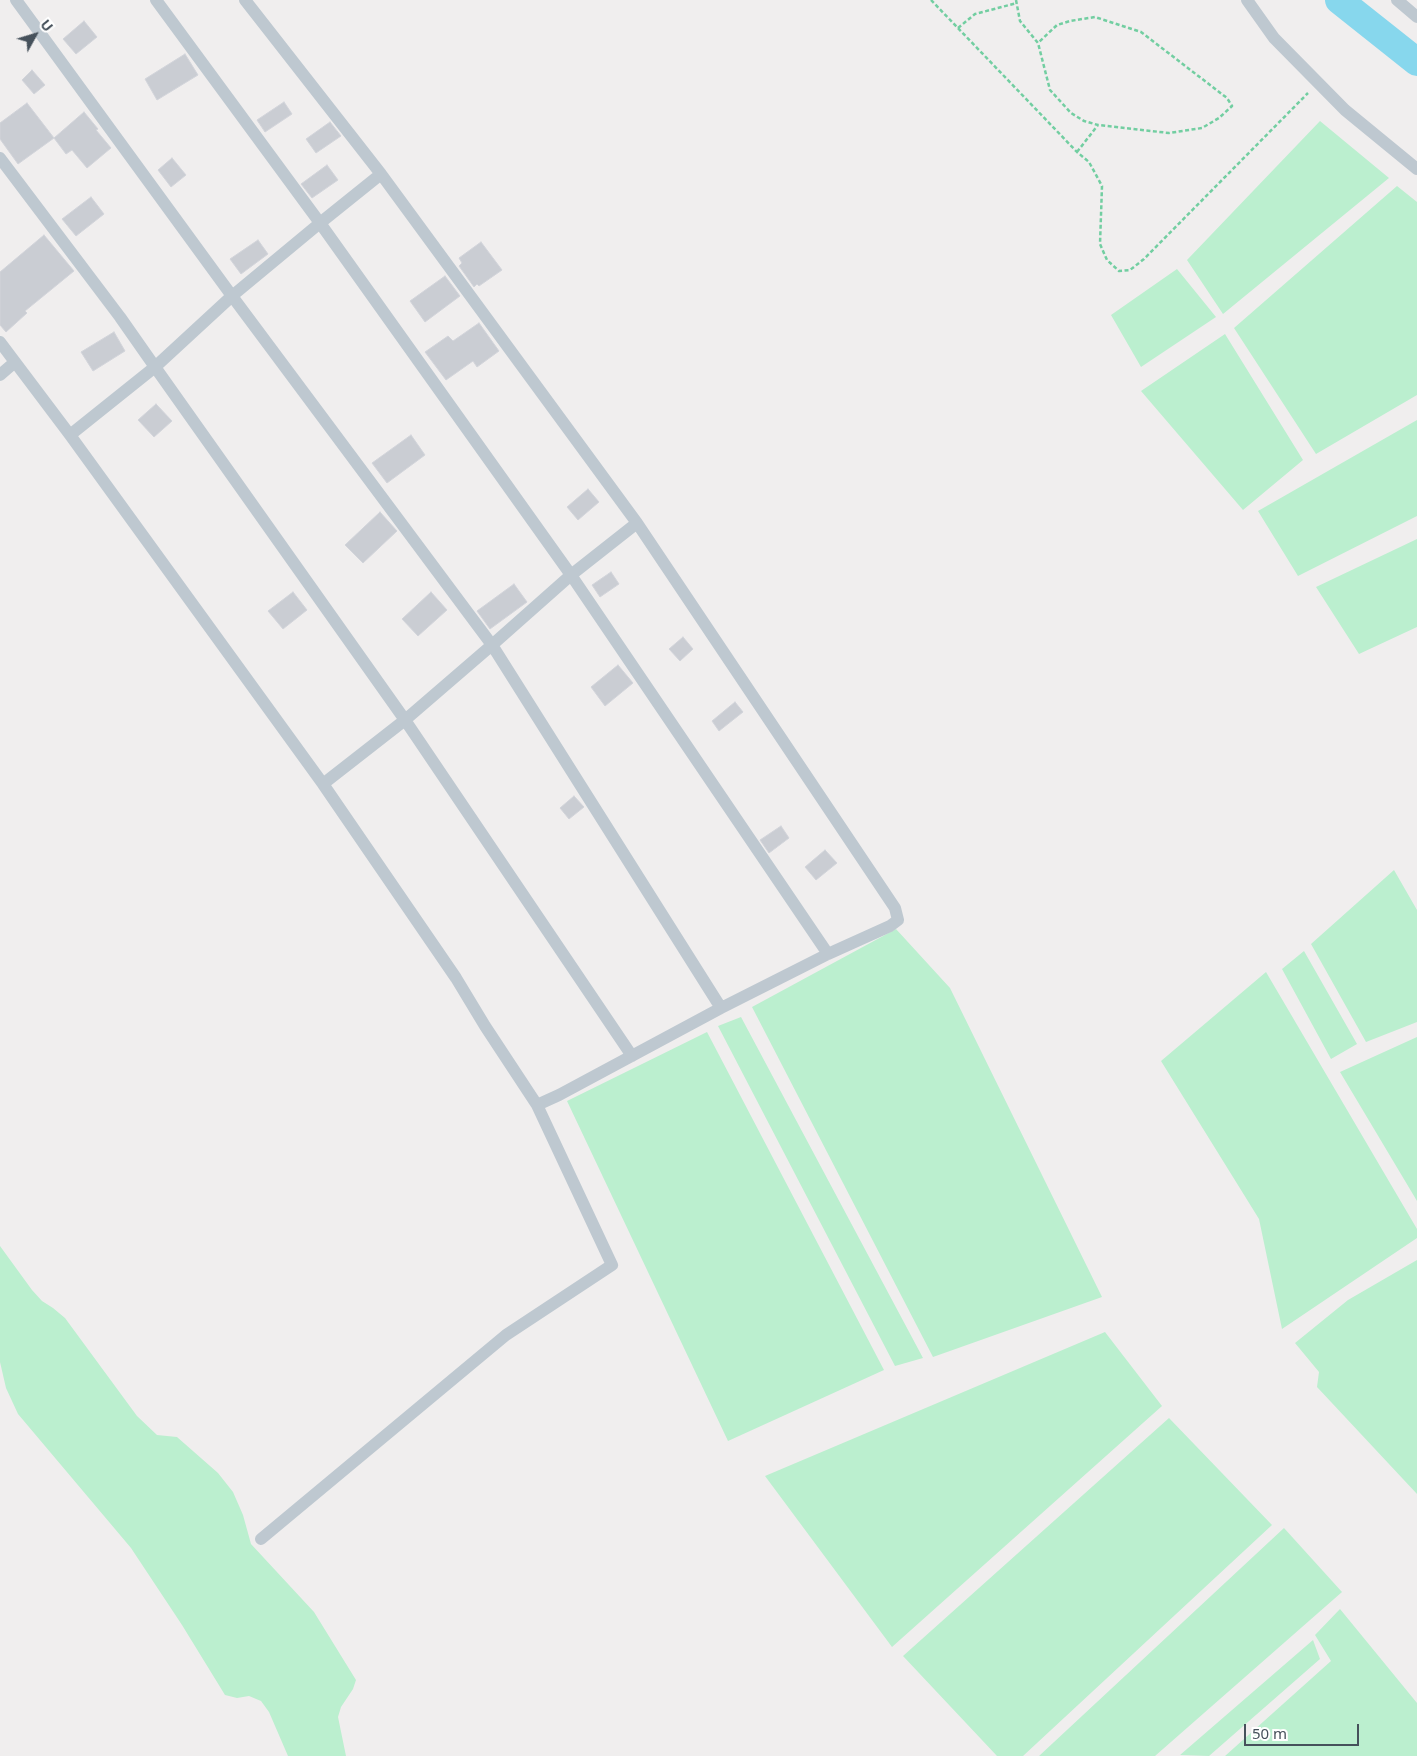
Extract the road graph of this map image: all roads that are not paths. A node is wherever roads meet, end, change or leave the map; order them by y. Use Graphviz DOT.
graph roads {
  1 [pos="16,0"];
  2 [pos="156,0"];
  3 [pos="246,0"];
  4 [pos="1247,0"];
  5 [pos="1397,0"];
  6 [pos="1417,17"];
  7 [pos="0,158"];
  8 [pos="1417,169"];
  9 [pos="382,174"];
  10 [pos="320,223"];
  11 [pos="232,296"];
  12 [pos="0,342"];
  13 [pos="15,362"];
  14 [pos="155,367"];
  15 [pos="0,375"];
  16 [pos="70,435"];
  17 [pos="637,523"];
  18 [pos="571,575"];
  19 [pos="492,645"];
  20 [pos="405,720"];
  21 [pos="323,784"];
  22 [pos="828,954"];
  23 [pos="721,1008"];
  24 [pos="632,1056"];
  25 [pos="537,1105"];
  26 [pos="261,1539"];
  1 -- 11 [label="street"];
  2 -- 10 [label="street"];
  3 -- 9 [label="street"];
  4 -- 8 [label="street"];
  5 -- 6 [label="street"];
  7 -- 14 [label="street"];
  9 -- 10 [label="street"];
  9 -- 17 [label="street"];
  10 -- 11 [label="street"];
  10 -- 18 [label="street"];
  11 -- 14 [label="street"];
  11 -- 19 [label="street"];
  12 -- 13 [label="street"];
  13 -- 15 [label="street"];
  13 -- 16 [label="street"];
  14 -- 16 [label="street"];
  14 -- 20 [label="street"];
  16 -- 21 [label="street"];
  17 -- 18 [label="street"];
  17 -- 22 [label="street"];
  18 -- 19 [label="street"];
  18 -- 22 [label="street"];
  19 -- 20 [label="street"];
  19 -- 23 [label="street"];
  20 -- 21 [label="street"];
  20 -- 24 [label="street"];
  21 -- 25 [label="street"];
  22 -- 23 [label="street"];
  23 -- 24 [label="street"];
  24 -- 25 [label="street"];
  25 -- 26 [label="street"];
}
